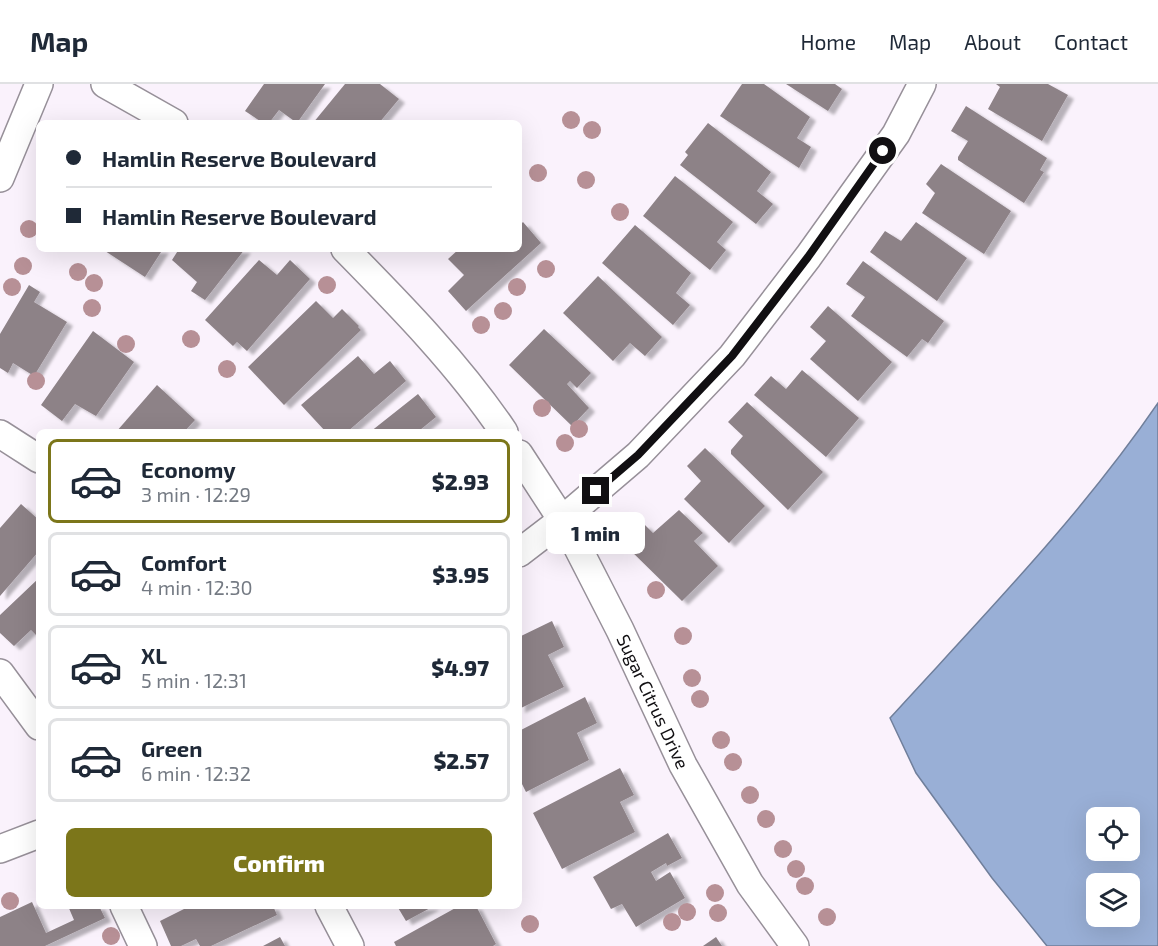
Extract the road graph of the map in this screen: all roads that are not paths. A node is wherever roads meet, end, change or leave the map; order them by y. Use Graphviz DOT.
graph roads {
  1 [pos="39,84"];
  2 [pos="105,84"];
  3 [pos="922,84"];
  4 [pos="169,120"];
  5 [pos="0,178"];
  6 [pos="348,252"];
  7 [pos="502,429"];
  8 [pos="0,434"];
  9 [pos="36,457"];
  10 [pos="522,459"];
  11 [pos="562,519"];
  12 [pos="522,551"];
  13 [pos="0,674"];
  14 [pos="36,722"];
  15 [pos="36,835"];
  16 [pos="0,849"];
  17 [pos="125,909"];
  18 [pos="331,909"];
  19 [pos="143,946"];
  20 [pos="350,946"];
  21 [pos="795,946"];
  1 -- 5 [label="street"];
  2 -- 4 [label="street"];
  3 -- 11 [label="street"];
  6 -- 7 [label="street"];
  8 -- 9 [label="street"];
  10 -- 11 [label="street, Sugar Citrus Drive"];
  11 -- 12 [label="street"];
  11 -- 21 [label="street, Sugar Citrus Drive"];
  13 -- 14 [label="street"];
  15 -- 16 [label="street"];
  17 -- 19 [label="street"];
  18 -- 20 [label="street"];
}
